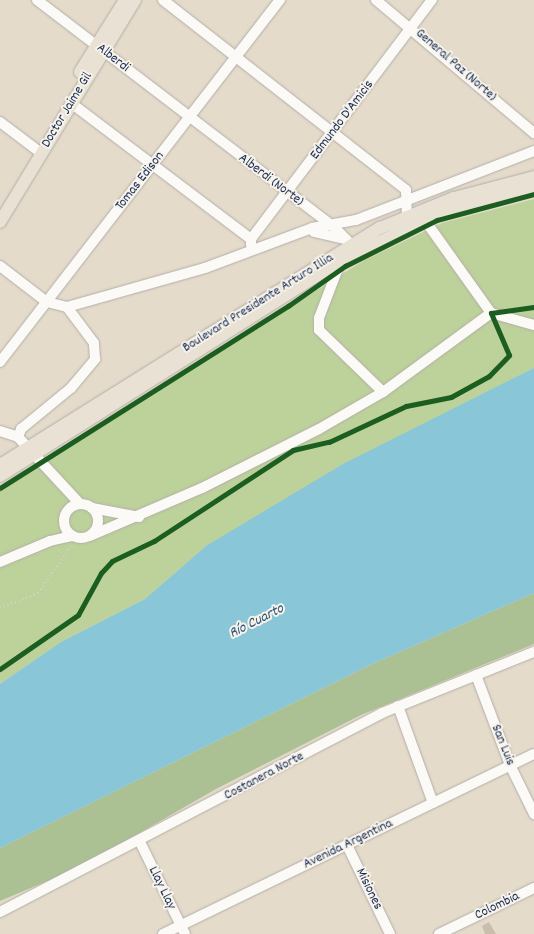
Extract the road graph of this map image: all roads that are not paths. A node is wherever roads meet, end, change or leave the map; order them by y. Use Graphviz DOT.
graph roads {
  1 [pos="37,0"];
  2 [pos="125,0"];
  3 [pos="135,0"];
  4 [pos="163,0"];
  5 [pos="280,0"];
  6 [pos="376,0"];
  7 [pos="432,0"];
  8 [pos="412,28"];
  9 [pos="100,47"];
  10 [pos="234,57"];
  11 [pos="71,103"];
  12 [pos="189,117"];
  13 [pos="0,122"];
  14 [pos="534,132"];
  15 [pos="332,134"];
  16 [pos="38,151"];
  17 [pos="534,151"];
  18 [pos="153,164"];
  19 [pos="534,177"];
  20 [pos="534,187"];
  21 [pos="287,192"];
  22 [pos="405,202"];
  23 [pos="0,207"];
  24 [pos="424,219"];
  25 [pos="0,222"];
  26 [pos="406,222"];
  27 [pos="333,226"];
  28 [pos="305,231"];
  29 [pos="251,239"];
  30 [pos="349,242"];
  31 [pos="251,251"];
  32 [pos="337,258"];
  33 [pos="0,266"];
  34 [pos="46,302"];
  35 [pos="67,307"];
  36 [pos="491,313"];
  37 [pos="534,325"];
  38 [pos="0,362"];
  39 [pos="383,392"];
  40 [pos="0,431"];
  41 [pos="18,438"];
  42 [pos="32,453"];
  43 [pos="0,465"];
  44 [pos="0,476"];
  45 [pos="70,492"];
  46 [pos="80,504"];
  47 [pos="92,508"];
  48 [pos="66,513"];
  49 [pos="139,517"];
  50 [pos="71,535"];
  51 [pos="90,536"];
  52 [pos="0,562"];
  53 [pos="534,652"];
  54 [pos="476,675"];
  55 [pos="398,706"];
  56 [pos="534,754"];
  57 [pos="510,765"];
  58 [pos="433,803"];
  59 [pos="534,814"];
  60 [pos="140,842"];
  61 [pos="347,845"];
  62 [pos="534,888"];
  63 [pos="0,912"];
  64 [pos="183,930"];
  65 [pos="163,934"];
  66 [pos="390,934"];
  67 [pos="439,934"];
  1 -- 9 [label="street, Alberdi"];
  2 -- 9 [label="main road, Doctor Jaime Gil"];
  3 -- 9 [label="main road, Doctor Jaime Gil"];
  4 -- 10 [label="street"];
  5 -- 10 [label="street, Tomas Edison"];
  6 -- 8 [label="street, General Paz (Norte)"];
  7 -- 8 [label="street, Edmundo D'Amicis"];
  8 -- 14 [label="street, General Paz (Norte)"];
  8 -- 15 [label="street, Edmundo D'Amicis"];
  9 -- 11 [label="main road, Doctor Jaime Gil"];
  9 -- 12 [label="street, Alberdi"];
  9 -- 16 [label="main road, Doctor Jaime Gil"];
  10 -- 12 [label="street, Tomas Edison"];
  10 -- 15 [label="street"];
  11 -- 16 [label="main road, Doctor Jaime Gil"];
  11 -- 18 [label="street"];
  12 -- 18 [label="street, Tomas Edison"];
  12 -- 21 [label="street, Alberdi (Norte)"];
  13 -- 16 [label="street"];
  15 -- 21 [label="street, Edmundo D'Amicis"];
  15 -- 22 [label="street"];
  16 -- 23 [label="main road, Doctor Jaime Gil"];
  16 -- 25 [label="main road, Doctor Jaime Gil"];
  17 -- 22 [label="street"];
  18 -- 29 [label="street"];
  18 -- 34 [label="street, Tomas Edison"];
  19 -- 26 [label="main road, Boulevard Presidente Arturo Illia"];
  20 -- 24 [label="main road, Boulevard Presidente Arturo Illia"];
  21 -- 27 [label="street, Alberdi (Norte)"];
  21 -- 29 [label="street, Edmundo D'Amicis"];
  22 -- 26 [label="street"];
  22 -- 27 [label="street"];
  24 -- 26 [label="main road, Boulevard Presidente Arturo Illia"];
  24 -- 36 [label="street"];
  26 -- 30 [label="main road, Boulevard Presidente Arturo Illia"];
  26 -- 32 [label="main road, Boulevard Presidente Arturo Illia"];
  27 -- 28 [label="street"];
  27 -- 30 [label="street, Alberdi (Norte)"];
  28 -- 30 [label="street"];
  28 -- 31 [label="street"];
  29 -- 31 [label="street"];
  30 -- 32 [label="main road, Boulevard Presidente Arturo Illia"];
  31 -- 35 [label="street"];
  32 -- 39 [label="street"];
  32 -- 42 [label="main road, Boulevard Presidente Arturo Illia"];
  33 -- 34 [label="street"];
  34 -- 35 [label="street"];
  34 -- 38 [label="street, Tomas Edison"];
  35 -- 41 [label="street"];
  36 -- 37 [label="street"];
  36 -- 39 [label="street"];
  39 -- 49 [label="street"];
  40 -- 41 [label="street"];
  41 -- 42 [label="street"];
  42 -- 43 [label="main road, Boulevard Presidente Arturo Illia"];
  42 -- 44 [label="main road, Boulevard Presidente Arturo Illia"];
  42 -- 45 [label="street"];
  45 -- 46 [label="street"];
  45 -- 48 [label="street"];
  46 -- 47 [label="street"];
  46 -- 48 [label="street"];
  47 -- 49 [label="street"];
  47 -- 51 [label="street"];
  48 -- 50 [label="street"];
  49 -- 51 [label="street"];
  50 -- 51 [label="street"];
  50 -- 52 [label="street"];
  53 -- 54 [label="street, Costanera Norte"];
  54 -- 55 [label="street, Costanera Norte"];
  54 -- 57 [label="street, San Luis"];
  55 -- 58 [label="street"];
  55 -- 60 [label="street, Costanera Norte"];
  56 -- 57 [label="street, Avenida Argentina"];
  57 -- 58 [label="street, Avenida Argentina"];
  57 -- 59 [label="street, San Luis"];
  58 -- 61 [label="street, Avenida Argentina"];
  60 -- 63 [label="street, Costanera Norte"];
  60 -- 64 [label="street, Llay Llay"];
  61 -- 64 [label="street, Avenida Argentina"];
  61 -- 66 [label="street, Misiones"];
  62 -- 67 [label="street, Colombia"];
  64 -- 65 [label="street, Avenida Argentina"];
}
